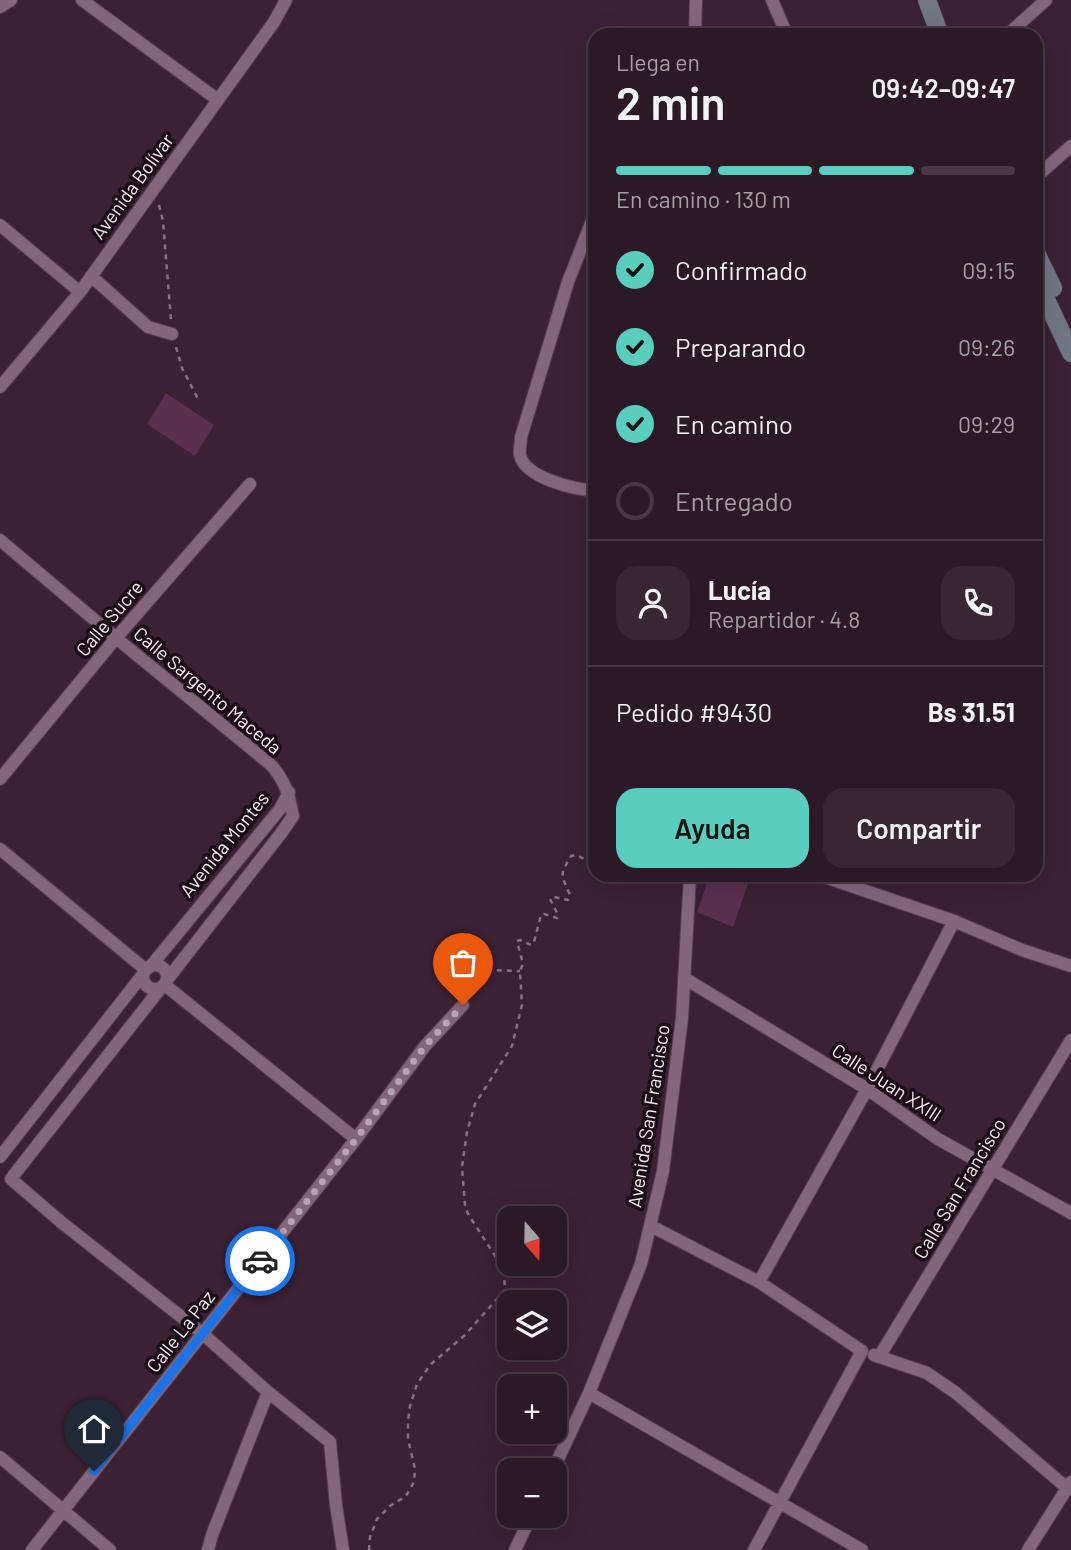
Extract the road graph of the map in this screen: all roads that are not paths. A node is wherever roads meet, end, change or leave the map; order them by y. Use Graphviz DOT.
graph roads {
  1 [pos="11,0"];
  2 [pos="82,0"];
  3 [pos="286,0"];
  4 [pos="696,0"];
  5 [pos="772,0"];
  6 [pos="916,0"];
  7 [pos="927,0"];
  8 [pos="1046,0"];
  9 [pos="0,7"];
  10 [pos="695,28"];
  11 [pos="783,28"];
  12 [pos="926,28"];
  13 [pos="937,28"];
  14 [pos="1015,28"];
  15 [pos="218,100"];
  16 [pos="1071,146"];
  17 [pos="1043,171"];
  18 [pos="0,225"];
  19 [pos="588,231"];
  20 [pos="1043,268"];
  21 [pos="91,276"];
  22 [pos="80,292"];
  23 [pos="1043,293"];
  24 [pos="1071,326"];
  25 [pos="172,334"];
  26 [pos="1071,353"];
  27 [pos="0,387"];
  28 [pos="250,484"];
  29 [pos="588,490"];
  30 [pos="0,540"];
  31 [pos="116,638"];
  32 [pos="0,779"];
  33 [pos="289,792"];
  34 [pos="0,849"];
  35 [pos="690,882"];
  36 [pos="840,882"];
  37 [pos="954,921"];
  38 [pos="1071,966"];
  39 [pos="147,970"];
  40 [pos="684,978"];
  41 [pos="164,985"];
  42 [pos="463,1005"];
  43 [pos="1071,1040"];
  44 [pos="867,1089"];
  45 [pos="356,1139"];
  46 [pos="0,1158"];
  47 [pos="993,1170"];
  48 [pos="6,1182"];
  49 [pos="1071,1213"];
  50 [pos="651,1226"];
  51 [pos="759,1282"];
  52 [pos="203,1334"];
  53 [pos="862,1351"];
  54 [pos="879,1356"];
  55 [pos="268,1392"];
  56 [pos="589,1393"];
  57 [pos="0,1457"];
  58 [pos="559,1458"];
  59 [pos="1069,1485"];
  60 [pos="779,1502"];
  61 [pos="63,1511"];
  62 [pos="525,1528"];
  63 [pos="32,1550"];
  64 [pos="110,1550"];
  65 [pos="208,1550"];
  66 [pos="343,1550"];
  67 [pos="515,1550"];
  68 [pos="754,1550"];
  69 [pos="862,1550"];
  70 [pos="1028,1550"];
  1 -- 9 [label="street"];
  2 -- 15 [label="street"];
  3 -- 15 [label="street, Avenida Bolívar"];
  4 -- 10 [label="street"];
  5 -- 11 [label="street"];
  6 -- 12 [label="main road"];
  7 -- 13 [label="main road"];
  8 -- 14 [label="street"];
  15 -- 21 [label="street, Avenida Bolívar"];
  16 -- 17 [label="street"];
  18 -- 22 [label="street"];
  19 -- 29 [label="street"];
  20 -- 24 [label="main road"];
  21 -- 22 [label="street, Avenida Bolívar"];
  21 -- 25 [label="street"];
  22 -- 27 [label="street, Avenida Bolívar"];
  23 -- 26 [label="main road"];
  28 -- 31 [label="street, Calle Sucre"];
  30 -- 31 [label="street, Calle Sargento Maceda"];
  31 -- 32 [label="street, Calle Sucre"];
  31 -- 33 [label="street, Calle Sargento Maceda"];
  33 -- 39 [label="street, Avenida Montes"];
  33 -- 41 [label="street, Avenida Montes"];
  34 -- 39 [label="street"];
  35 -- 40 [label="street, Avenida San Francisco"];
  36 -- 37 [label="street"];
  37 -- 38 [label="street"];
  37 -- 44 [label="street"];
  39 -- 41 [label="street"];
  39 -- 41 [label="street"];
  39 -- 46 [label="street, Avenida Montes"];
  40 -- 44 [label="street, Calle Juan XXIII"];
  40 -- 50 [label="street, Avenida San Francisco"];
  41 -- 45 [label="street"];
  41 -- 48 [label="street, Avenida Montes"];
  42 -- 45 [label="street, Calle La Paz"];
  43 -- 47 [label="street, Calle San Francisco"];
  44 -- 47 [label="street, Calle Juan XXIII"];
  44 -- 51 [label="street"];
  45 -- 52 [label="street, Calle La Paz"];
  46 -- 48 [label="street"];
  47 -- 49 [label="street, Calle Juan XXIII"];
  47 -- 54 [label="street, Calle San Francisco"];
  48 -- 52 [label="street"];
  50 -- 51 [label="street"];
  50 -- 56 [label="street, Avenida San Francisco"];
  51 -- 53 [label="street"];
  52 -- 55 [label="street"];
  52 -- 61 [label="street, Calle La Paz"];
  53 -- 54 [label="street"];
  53 -- 60 [label="street"];
  54 -- 59 [label="street"];
  55 -- 65 [label="street"];
  55 -- 66 [label="street"];
  56 -- 58 [label="street, Avenida San Francisco"];
  56 -- 60 [label="street"];
  57 -- 61 [label="street"];
  59 -- 70 [label="street"];
  60 -- 68 [label="street"];
  60 -- 69 [label="street"];
  61 -- 63 [label="street, Calle La Paz"];
  61 -- 64 [label="street"];
  62 -- 67 [label="street"];
}
